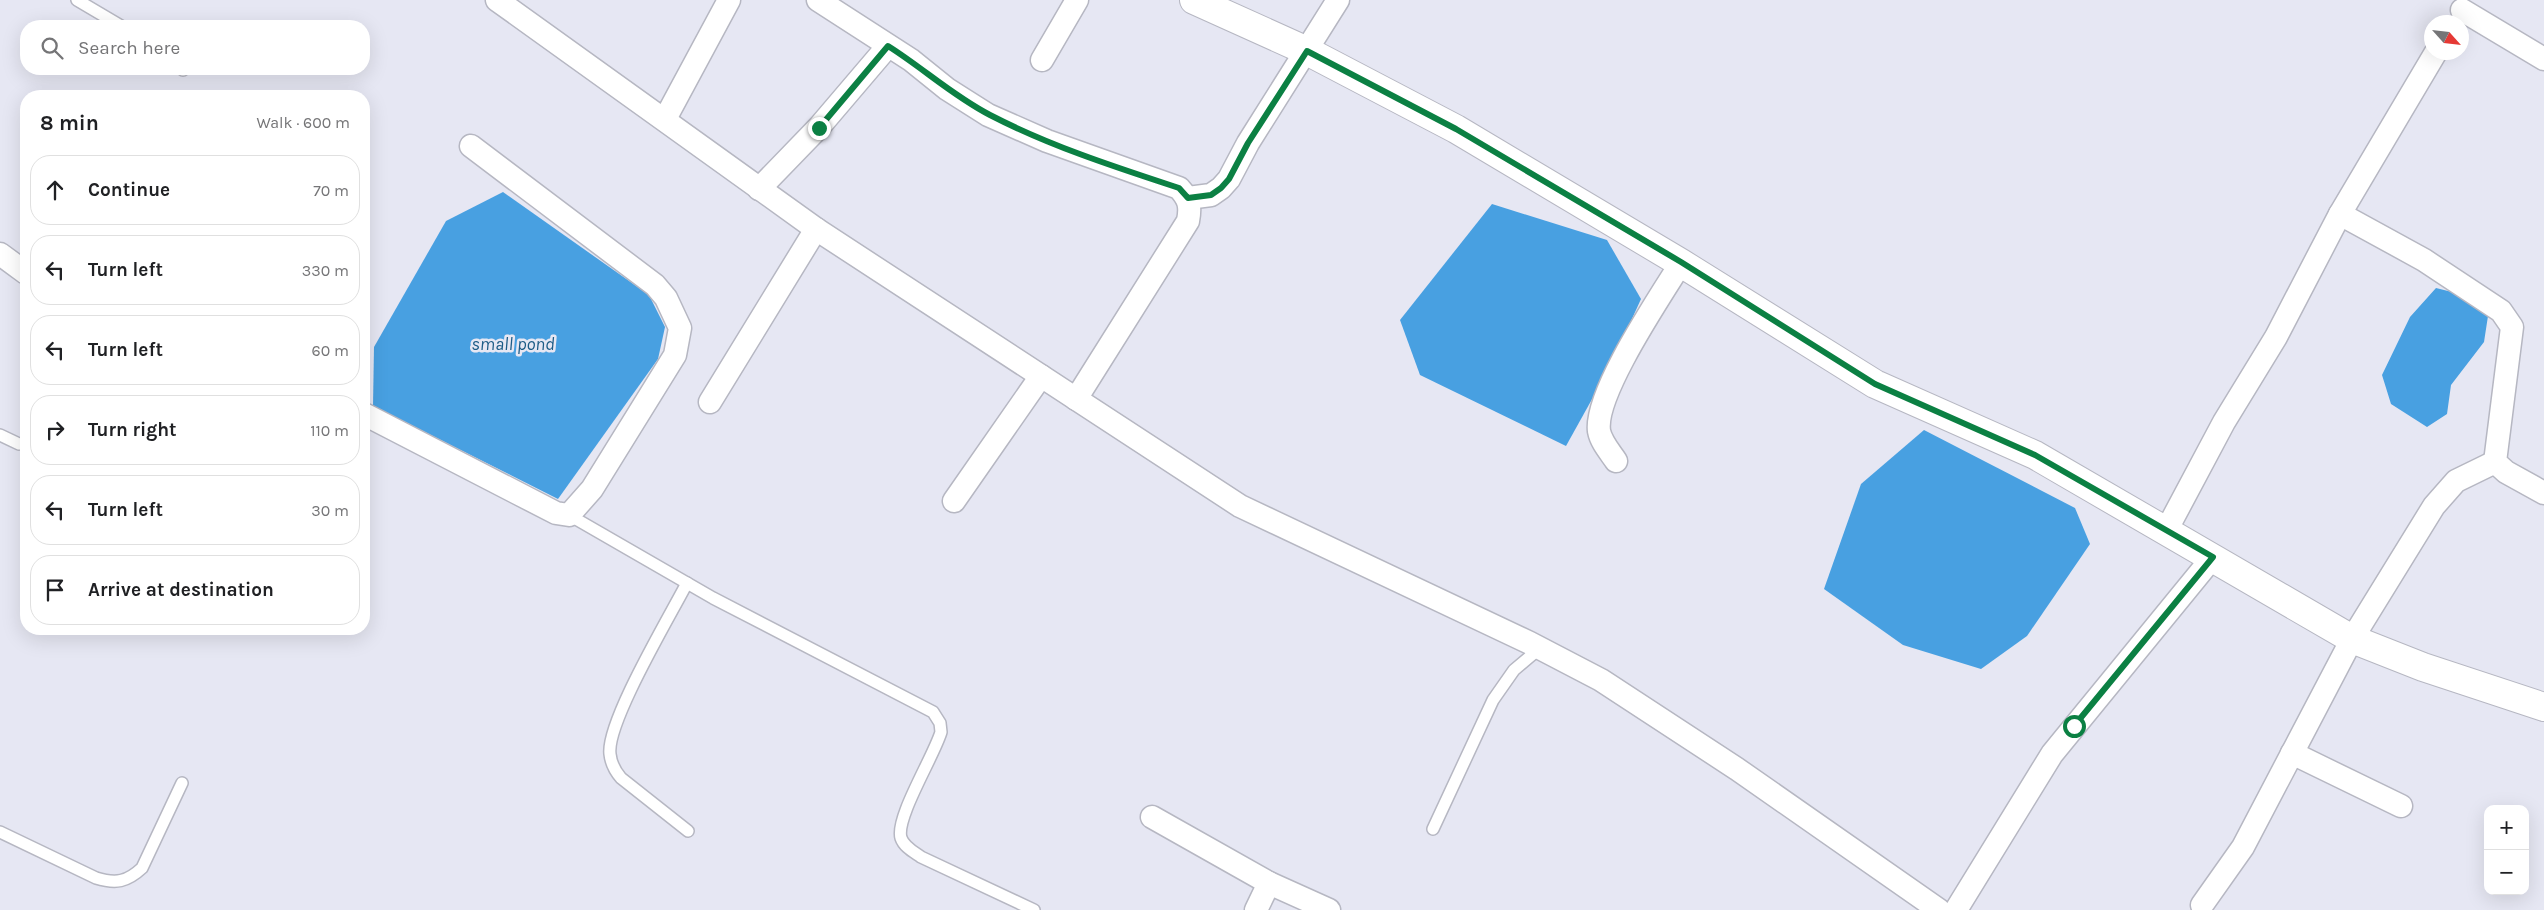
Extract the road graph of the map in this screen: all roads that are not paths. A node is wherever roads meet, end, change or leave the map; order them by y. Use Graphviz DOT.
graph roads {
  1 [pos="76,0"];
  2 [pos="497,0"];
  3 [pos="729,0"];
  4 [pos="818,0"];
  5 [pos="1077,0"];
  6 [pos="1194,0"];
  7 [pos="1338,0"];
  8 [pos="2462,11"];
  9 [pos="111,20"];
  10 [pos="888,46"];
  11 [pos="1307,51"];
  12 [pos="2544,59"];
  13 [pos="1042,60"];
  14 [pos="2431,60"];
  15 [pos="665,119"];
  16 [pos="471,146"];
  17 [pos="759,189"];
  18 [pos="1188,198"];
  19 [pos="2340,214"];
  20 [pos="816,228"];
  21 [pos="0,254"];
  22 [pos="1681,262"];
  23 [pos="20,269"];
  24 [pos="1041,376"];
  25 [pos="1076,400"];
  26 [pos="710,402"];
  27 [pos="370,417"];
  28 [pos="0,435"];
  29 [pos="19,444"];
  30 [pos="1616,461"];
  31 [pos="2495,462"];
  32 [pos="2544,493"];
  33 [pos="954,501"];
  34 [pos="569,515"];
  35 [pos="2166,531"];
  36 [pos="2213,557"];
  37 [pos="687,583"];
  38 [pos="2352,638"];
  39 [pos="1540,648"];
  40 [pos="2544,707"];
  41 [pos="2292,753"];
  42 [pos="182,783"];
  43 [pos="2402,806"];
  44 [pos="1152,817"];
  45 [pos="1433,829"];
  46 [pos="688,831"];
  47 [pos="0,832"];
  48 [pos="1269,883"];
  49 [pos="2202,905"];
  50 [pos="1034,910"];
  51 [pos="1256,910"];
  52 [pos="1329,910"];
  53 [pos="1938,910"];
  54 [pos="1956,910"];
  1 -- 9 [label="lane"];
  2 -- 15 [label="street"];
  3 -- 15 [label="street"];
  4 -- 10 [label="street"];
  5 -- 13 [label="street"];
  6 -- 11 [label="street"];
  7 -- 11 [label="street"];
  8 -- 12 [label="street"];
  10 -- 17 [label="street"];
  10 -- 18 [label="street"];
  11 -- 18 [label="street"];
  11 -- 22 [label="street"];
  14 -- 19 [label="street"];
  15 -- 17 [label="street"];
  16 -- 34 [label="street"];
  17 -- 20 [label="street"];
  18 -- 25 [label="street"];
  19 -- 31 [label="street"];
  19 -- 35 [label="street"];
  20 -- 24 [label="street"];
  20 -- 26 [label="street"];
  21 -- 23 [label="street"];
  22 -- 30 [label="street"];
  22 -- 35 [label="street"];
  24 -- 25 [label="street"];
  24 -- 33 [label="street"];
  25 -- 39 [label="street"];
  27 -- 34 [label="street"];
  28 -- 29 [label="lane"];
  31 -- 32 [label="street"];
  31 -- 38 [label="street"];
  34 -- 37 [label="lane"];
  35 -- 36 [label="street"];
  36 -- 38 [label="street"];
  36 -- 54 [label="street"];
  37 -- 46 [label="lane"];
  37 -- 50 [label="lane"];
  38 -- 40 [label="street"];
  38 -- 41 [label="street"];
  39 -- 45 [label="lane"];
  39 -- 53 [label="street"];
  41 -- 43 [label="street"];
  41 -- 49 [label="street"];
  42 -- 47 [label="lane"];
  44 -- 48 [label="street"];
  48 -- 51 [label="street"];
  48 -- 52 [label="street"];
}
